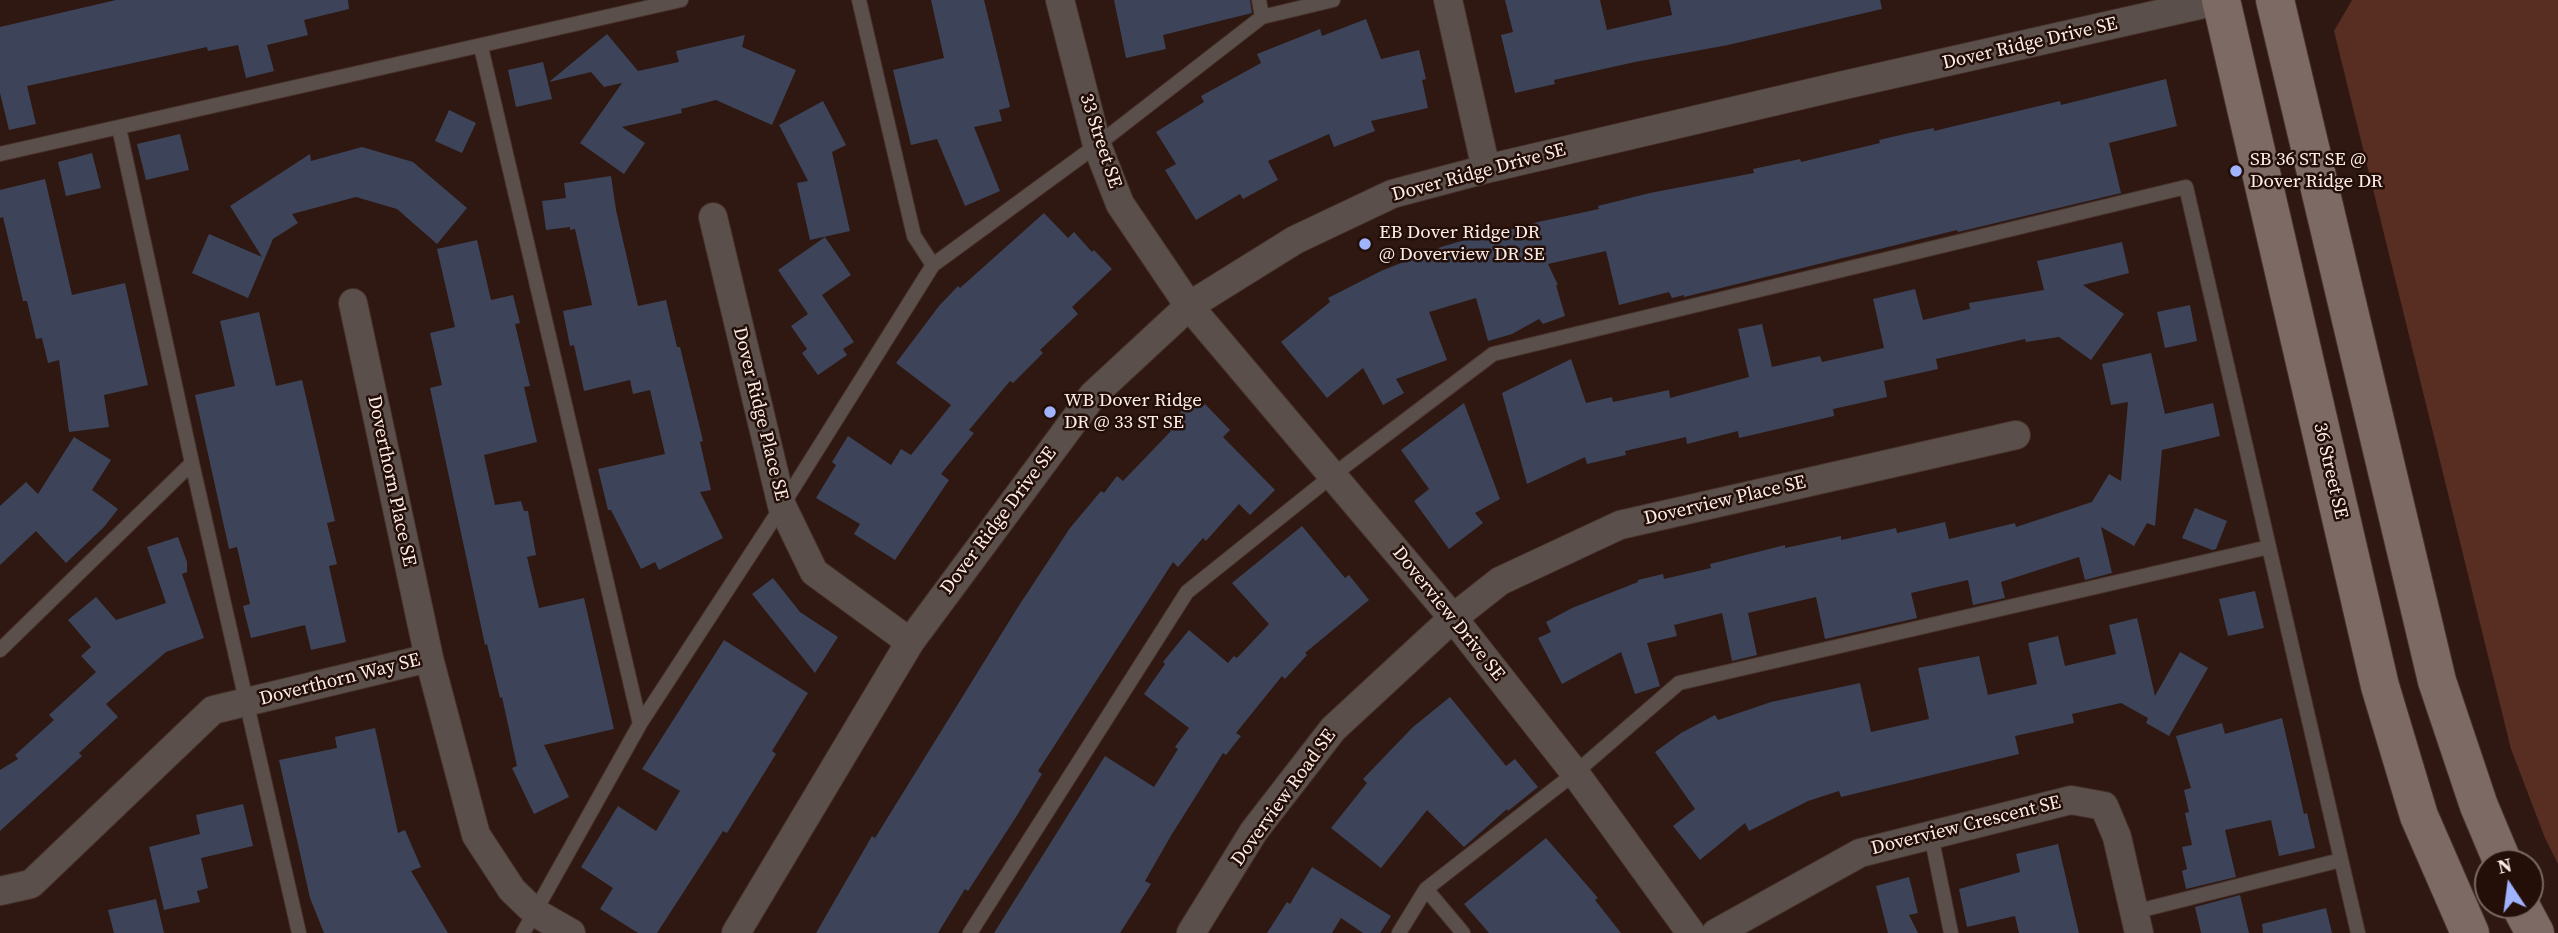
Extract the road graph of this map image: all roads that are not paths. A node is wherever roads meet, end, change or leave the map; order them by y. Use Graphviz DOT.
graph roads {
  1 [pos="681,0"];
  2 [pos="859,0"];
  3 [pos="1060,0"];
  4 [pos="1259,0"];
  5 [pos="1333,0"];
  6 [pos="1448,0"];
  7 [pos="2221,0"];
  8 [pos="2275,0"];
  9 [pos="1262,17"];
  10 [pos="481,47"];
  11 [pos="119,128"];
  12 [pos="1097,145"];
  13 [pos="0,155"];
  14 [pos="1486,169"];
  15 [pos="713,217"];
  16 [pos="933,265"];
  17 [pos="353,303"];
  18 [pos="1189,306"];
  19 [pos="2016,435"];
  20 [pos="192,463"];
  21 [pos="1333,475"];
  22 [pos="782,506"];
  23 [pos="2269,547"];
  24 [pos="1453,618"];
  25 [pos="909,642"];
  26 [pos="0,650"];
  27 [pos="429,658"];
  28 [pos="247,703"];
  29 [pos="640,724"];
  30 [pos="1576,773"];
  31 [pos="1931,835"];
  32 [pos="2496,849"];
  33 [pos="2341,860"];
  34 [pos="1426,889"];
  35 [pos="0,891"];
  36 [pos="2137,922"];
  37 [pos="530,923"];
  38 [pos="299,933"];
  39 [pos="570,933"];
  40 [pos="736,933"];
  41 [pos="970,933"];
  42 [pos="1191,933"];
  43 [pos="1399,933"];
  44 [pos="1464,933"];
  45 [pos="1691,933"];
  46 [pos="1716,933"];
  47 [pos="1951,933"];
  48 [pos="2358,933"];
  49 [pos="2470,933"];
  1 -- 10 [label="lane"];
  2 -- 16 [label="lane"];
  3 -- 12 [label="street, 33 Street SE"];
  4 -- 9 [label="lane"];
  5 -- 9 [label="lane"];
  6 -- 14 [label="street"];
  7 -- 14 [label="street, Dover Ridge Drive SE"];
  7 -- 49 [label="main road, 36 Street SE"];
  8 -- 32 [label="main road"];
  9 -- 12 [label="lane"];
  10 -- 11 [label="lane"];
  10 -- 29 [label="lane"];
  11 -- 13 [label="lane"];
  11 -- 20 [label="lane"];
  12 -- 16 [label="lane"];
  12 -- 18 [label="street, 33 Street SE"];
  14 -- 18 [label="street, Dover Ridge Drive SE"];
  15 -- 22 [label="street, Dover Ridge Place SE"];
  16 -- 22 [label="lane"];
  17 -- 27 [label="street, Doverthorn Place SE"];
  18 -- 21 [label="street, Doverview Drive SE"];
  18 -- 25 [label="street, Dover Ridge Drive SE"];
  19 -- 24 [label="street, Doverview Place SE"];
  20 -- 26 [label="lane"];
  20 -- 28 [label="lane"];
  21 -- 23 [label="lane"];
  21 -- 24 [label="street, Doverview Drive SE"];
  21 -- 41 [label="lane"];
  22 -- 25 [label="street, Dover Ridge Place SE"];
  22 -- 29 [label="lane"];
  23 -- 30 [label="lane"];
  23 -- 33 [label="lane"];
  24 -- 30 [label="street, Doverview Drive SE"];
  24 -- 42 [label="street, Doverview Road SE"];
  25 -- 40 [label="street, Dover Ridge Drive SE"];
  27 -- 28 [label="street, Doverthorn Way SE"];
  27 -- 37 [label="street, Doverthorn Way SE"];
  28 -- 35 [label="street, Doverthorn Way SE"];
  28 -- 38 [label="lane"];
  29 -- 37 [label="lane"];
  30 -- 34 [label="lane"];
  30 -- 45 [label="street, Doverview Drive SE"];
  31 -- 36 [label="street, Doverview Crescent SE"];
  31 -- 46 [label="street, Doverview Crescent SE"];
  31 -- 47 [label="lane"];
  33 -- 36 [label="lane"];
  33 -- 48 [label="lane"];
  34 -- 43 [label="lane"];
  34 -- 44 [label="lane"];
  37 -- 39 [label="street, Doverthorn Way SE"];
}
